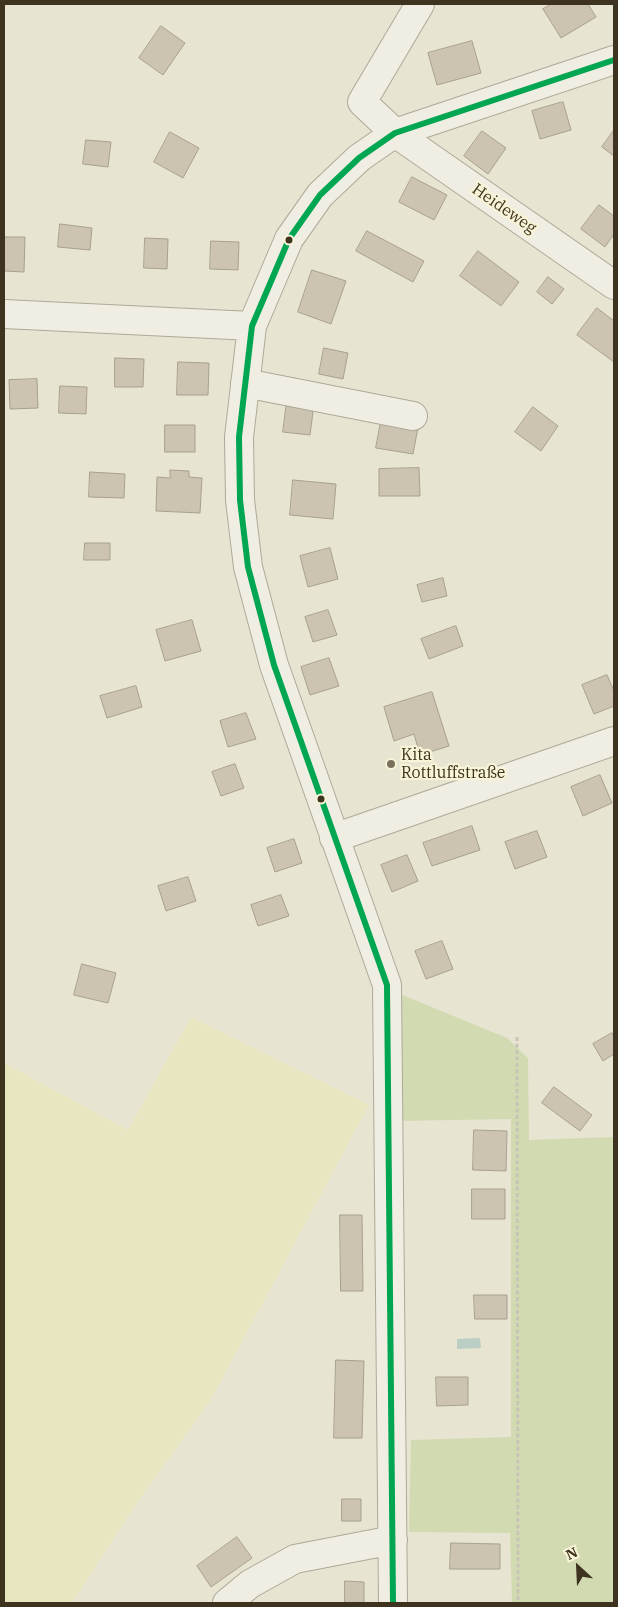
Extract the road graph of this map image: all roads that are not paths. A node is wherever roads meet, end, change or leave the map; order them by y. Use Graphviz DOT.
graph roads {
  1 [pos="420,4"];
  2 [pos="614,60"];
  3 [pos="395,133"];
  4 [pos="614,285"];
  5 [pos="4,314"];
  6 [pos="252,326"];
  7 [pos="245,383"];
  8 [pos="413,416"];
  9 [pos="614,741"];
  10 [pos="334,838"];
  11 [pos="393,1540"];
  12 [pos="227,1603"];
  13 [pos="393,1603"];
  1 -- 3 [label="street, Heideweg"];
  2 -- 3 [label="street"];
  3 -- 4 [label="street, Heideweg"];
  3 -- 6 [label="street"];
  5 -- 6 [label="street"];
  6 -- 7 [label="street"];
  7 -- 8 [label="street"];
  7 -- 10 [label="street"];
  9 -- 10 [label="street"];
  10 -- 11 [label="street"];
  11 -- 12 [label="street"];
  11 -- 13 [label="street"];
}
